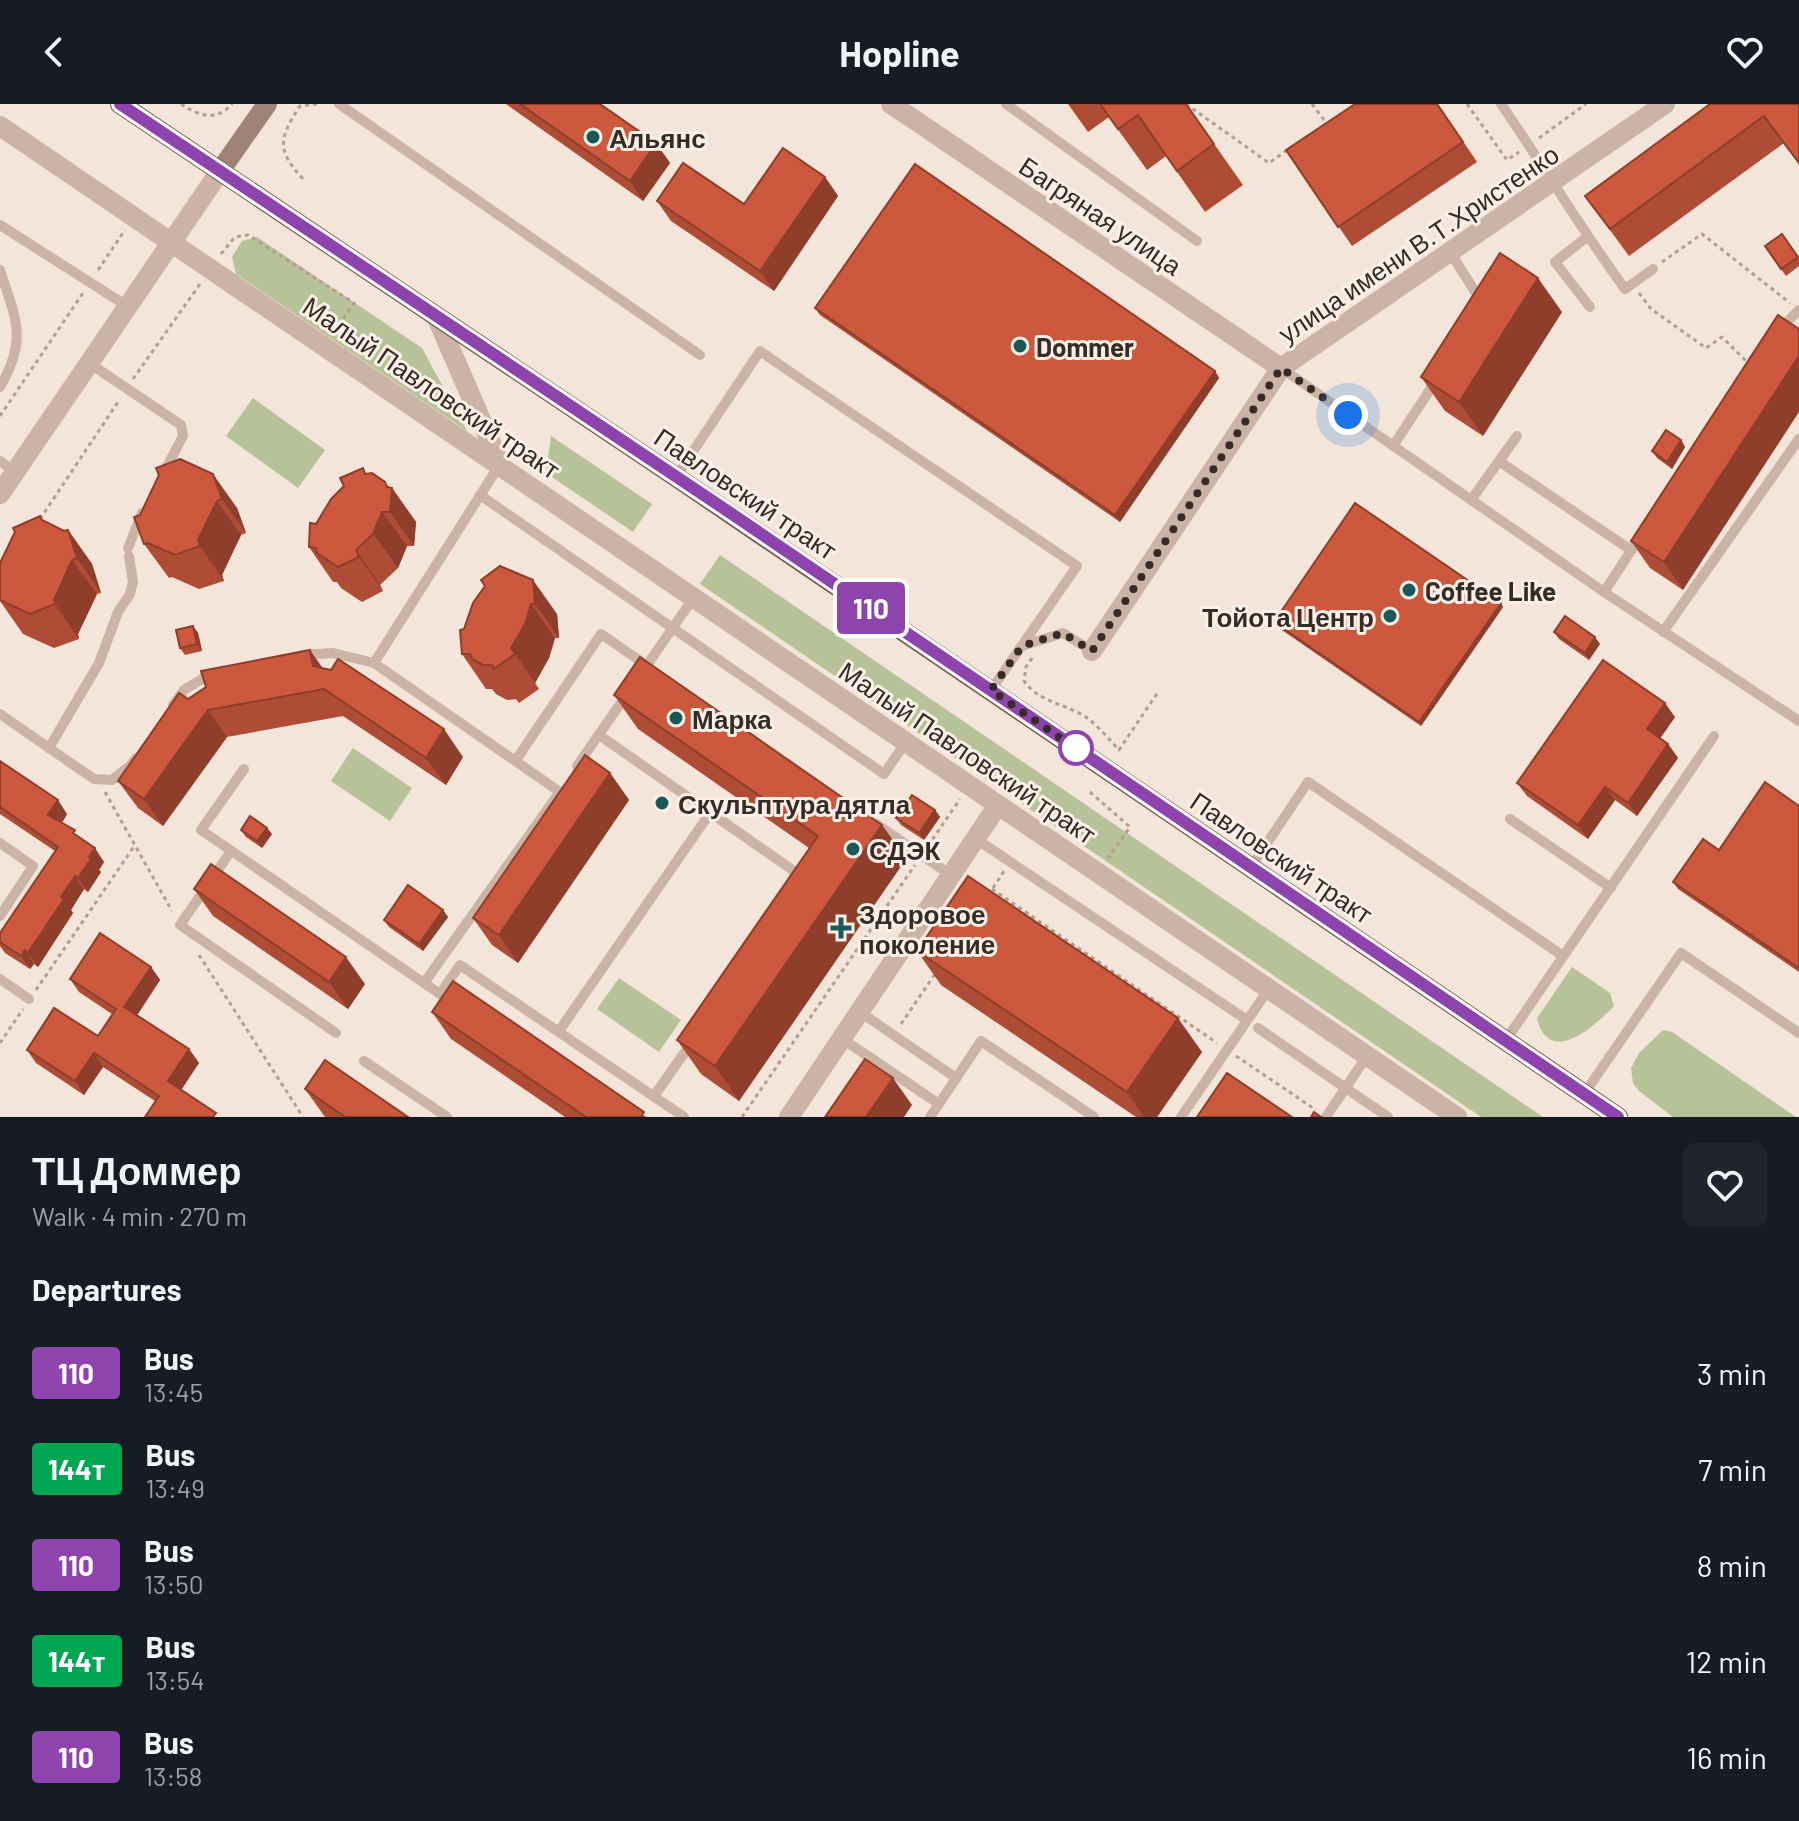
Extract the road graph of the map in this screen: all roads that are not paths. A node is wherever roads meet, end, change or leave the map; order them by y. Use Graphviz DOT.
graph roads {
  1 [pos="120,104"];
  2 [pos="267,104"];
  3 [pos="339,104"];
  4 [pos="891,104"];
  5 [pos="1006,104"];
  6 [pos="1501,104"];
  7 [pos="1665,104"];
  8 [pos="0,126"];
  9 [pos="220,171"];
  10 [pos="1555,182"];
  11 [pos="1,227"];
  12 [pos="1587,237"];
  13 [pos="171,241"];
  14 [pos="1197,241"];
  15 [pos="1450,252"];
  16 [pos="1653,269"];
  17 [pos="0,270"];
  18 [pos="127,306"];
  19 [pos="1590,307"];
  20 [pos="1483,309"];
  21 [pos="1799,310"];
  22 [pos="437,318"];
  23 [pos="1768,341"];
  24 [pos="700,355"];
  25 [pos="89,363"];
  26 [pos="1281,368"];
  27 [pos="1442,371"];
  28 [pos="0,387"];
  29 [pos="1517,436"];
  30 [pos="1799,439"];
  31 [pos="1393,446"];
  32 [pos="1500,462"];
  33 [pos="500,464"];
  34 [pos="7,467"];
  35 [pos="676,477"];
  36 [pos="161,478"];
  37 [pos="0,494"];
  38 [pos="480,495"];
  39 [pos="1471,500"];
  40 [pos="146,506"];
  41 [pos="1646,527"];
  42 [pos="1631,550"];
  43 [pos="1604,592"];
  44 [pos="694,597"];
  45 [pos="672,629"];
  46 [pos="1663,632"];
  47 [pos="1022,646"];
  48 [pos="1092,651"];
  49 [pos="286,657"];
  50 [pos="374,663"];
  51 [pos="647,665"];
  52 [pos="225,669"];
  53 [pos="660,675"];
  54 [pos="639,677"];
  55 [pos="631,689"];
  56 [pos="991,690"];
  57 [pos="0,714"];
  58 [pos="166,714"];
  59 [pos="1799,721"];
  60 [pos="599,735"];
  61 [pos="1714,736"];
  62 [pos="906,742"];
  63 [pos="144,746"];
  64 [pos="49,748"];
  65 [pos="516,760"];
  66 [pos="244,769"];
  67 [pos="560,792"];
  68 [pos="998,805"];
  69 [pos="710,813"];
  70 [pos="869,819"];
  71 [pos="1510,819"];
  72 [pos="976,839"];
  73 [pos="0,843"];
  74 [pos="231,851"];
  75 [pos="1251,867"];
  76 [pos="951,875"];
  77 [pos="1611,888"];
  78 [pos="796,892"];
  79 [pos="0,916"];
  80 [pos="445,954"];
  81 [pos="1563,956"];
  82 [pos="460,965"];
  83 [pos="0,979"];
  84 [pos="424,983"];
  85 [pos="1268,990"];
  86 [pos="29,999"];
  87 [pos="860,1012"];
  88 [pos="1247,1020"];
  89 [pos="1258,1028"];
  90 [pos="559,1031"];
  91 [pos="698,1032"];
  92 [pos="336,1033"];
  93 [pos="1799,1033"];
  94 [pos="841,1038"];
  95 [pos="1506,1040"];
  96 [pos="1367,1056"];
  97 [pos="364,1061"];
  98 [pos="956,1078"];
  99 [pos="1346,1088"];
  100 [pos="1584,1094"];
  101 [pos="654,1096"];
  102 [pos="939,1104"];
  103 [pos="447,1117"];
  104 [pos="684,1117"];
  105 [pos="789,1117"];
  106 [pos="930,1117"];
  107 [pos="1094,1117"];
  108 [pos="1181,1117"];
  109 [pos="1326,1117"];
  110 [pos="1388,1117"];
  111 [pos="1457,1117"];
  112 [pos="1618,1117"];
  1 -- 9 [label="main road, Павловский тракт"];
  2 -- 9 [label="street"];
  3 -- 24 [label="lane"];
  4 -- 26 [label="street, Багряная улица"];
  5 -- 14 [label="lane"];
  6 -- 10 [label="lane"];
  7 -- 10 [label="street, улица имени В.Т.Христенко"];
  8 -- 13 [label="street"];
  9 -- 13 [label="street"];
  9 -- 22 [label="main road, Павловский тракт"];
  10 -- 12 [label="lane"];
  10 -- 15 [label="street, улица имени В.Т.Христенко"];
  11 -- 18 [label="lane"];
  12 -- 16 [label="lane"];
  12 -- 19 [label="lane"];
  13 -- 18 [label="street"];
  13 -- 33 [label="street, Малый Павловский тракт"];
  15 -- 20 [label="lane"];
  15 -- 26 [label="street, улица имени В.Т.Христенко"];
  17 -- 28 [label="lane"];
  18 -- 25 [label="street"];
  21 -- 23 [label="lane"];
  22 -- 33 [label="street"];
  22 -- 35 [label="main road, Павловский тракт"];
  25 -- 34 [label="street"];
  25 -- 36 [label="lane"];
  26 -- 31 [label="lane"];
  26 -- 48 [label="street, улица имени В.Т.Христенко"];
  27 -- 31 [label="lane"];
  29 -- 32 [label="lane"];
  30 -- 46 [label="lane"];
  31 -- 39 [label="lane"];
  32 -- 39 [label="lane"];
  32 -- 42 [label="lane"];
  33 -- 38 [label="lane"];
  33 -- 44 [label="street, Малый Павловский тракт"];
  34 -- 37 [label="street"];
  35 -- 47 [label="lane"];
  35 -- 56 [label="main road, Павловский тракт"];
  38 -- 45 [label="lane"];
  38 -- 50 [label="lane"];
  39 -- 43 [label="lane"];
  40 -- 64 [label="lane"];
  41 -- 42 [label="lane"];
  42 -- 43 [label="lane"];
  43 -- 46 [label="lane"];
  44 -- 45 [label="lane"];
  44 -- 62 [label="street, Малый Павловский тракт"];
  45 -- 51 [label="lane"];
  45 -- 62 [label="lane"];
  46 -- 59 [label="lane"];
  47 -- 48 [label="lane"];
  47 -- 56 [label="lane"];
  49 -- 50 [label="lane"];
  50 -- 65 [label="lane"];
  51 -- 53 [label="lane"];
  51 -- 54 [label="lane"];
  51 -- 65 [label="lane"];
  52 -- 58 [label="lane"];
  55 -- 60 [label="lane"];
  56 -- 75 [label="main road, Павловский тракт"];
  57 -- 64 [label="lane"];
  60 -- 67 [label="lane"];
  60 -- 69 [label="lane"];
  61 -- 77 [label="lane"];
  62 -- 68 [label="street, Малый Павловский тракт"];
  63 -- 64 [label="lane"];
  65 -- 67 [label="lane"];
  66 -- 74 [label="lane"];
  67 -- 80 [label="lane"];
  68 -- 72 [label="street"];
  68 -- 85 [label="street, Малый Павловский тракт"];
  69 -- 78 [label="lane"];
  69 -- 90 [label="lane"];
  70 -- 76 [label="lane"];
  71 -- 77 [label="lane"];
  72 -- 76 [label="street"];
  72 -- 88 [label="lane"];
  73 -- 79 [label="lane"];
  74 -- 84 [label="lane"];
  74 -- 92 [label="lane"];
  75 -- 81 [label="lane"];
  75 -- 95 [label="main road, Павловский тракт"];
  76 -- 87 [label="street"];
  77 -- 81 [label="lane"];
  80 -- 82 [label="lane"];
  80 -- 84 [label="lane"];
  81 -- 95 [label="lane"];
  82 -- 84 [label="lane"];
  82 -- 90 [label="lane"];
  83 -- 86 [label="lane"];
  85 -- 88 [label="lane"];
  85 -- 96 [label="street, Малый Павловский тракт"];
  87 -- 94 [label="street"];
  87 -- 98 [label="lane"];
  88 -- 108 [label="lane"];
  89 -- 99 [label="lane"];
  90 -- 101 [label="lane"];
  91 -- 101 [label="lane"];
  93 -- 100 [label="lane"];
  94 -- 102 [label="lane"];
  94 -- 105 [label="street"];
  95 -- 100 [label="main road, Павловский тракт"];
  96 -- 99 [label="lane"];
  96 -- 111 [label="street, Малый Павловский тракт"];
  97 -- 103 [label="lane"];
  98 -- 102 [label="lane"];
  98 -- 107 [label="lane"];
  99 -- 109 [label="lane"];
  99 -- 110 [label="lane"];
  100 -- 112 [label="main road, Павловский тракт"];
  101 -- 104 [label="lane"];
  102 -- 106 [label="lane"];
}
